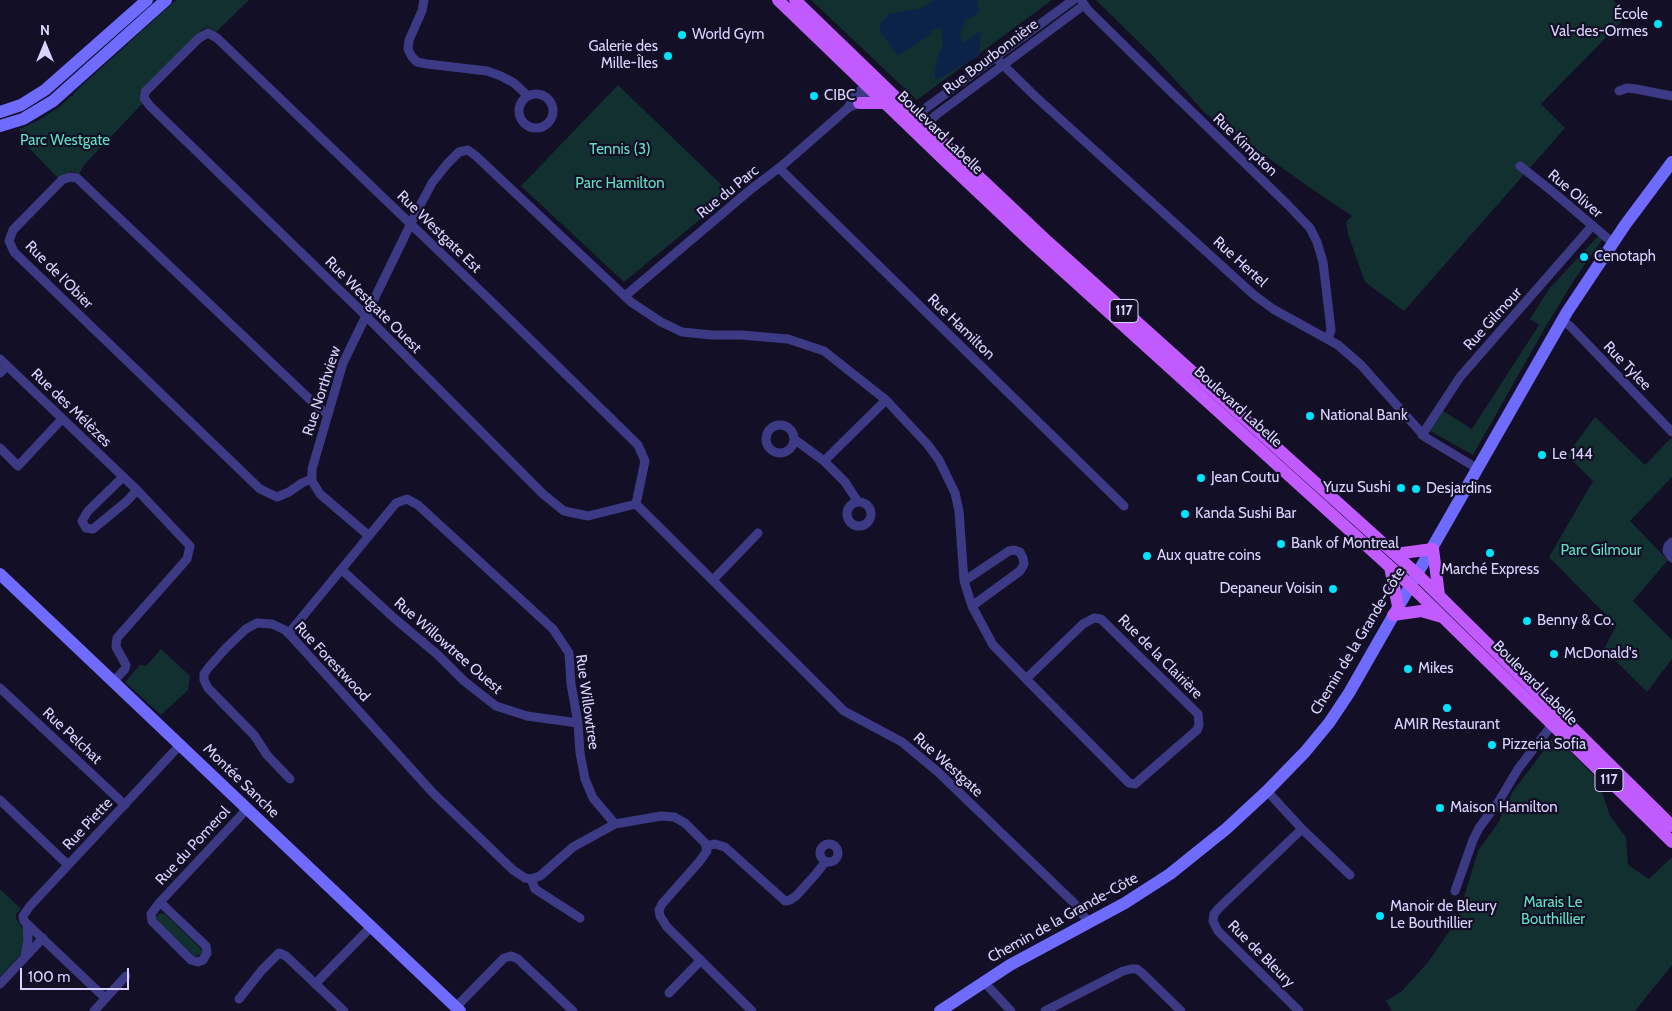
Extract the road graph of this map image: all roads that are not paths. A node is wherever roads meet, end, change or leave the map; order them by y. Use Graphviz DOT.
graph roads {
  1 [pos="147,0"];
  2 [pos="166,0"];
  3 [pos="424,0"];
  4 [pos="778,0"];
  5 [pos="795,0"];
  6 [pos="1073,0"];
  7 [pos="1083,2"];
  8 [pos="995,57"];
  9 [pos="173,63"];
  10 [pos="1002,66"];
  11 [pos="873,83"];
  12 [pos="1619,91"];
  13 [pos="528,96"];
  14 [pos="1672,96"];
  15 [pos="884,103"];
  16 [pos="854,106"];
  17 [pos="0,112"];
  18 [pos="916,125"];
  19 [pos="0,126"];
  20 [pos="1672,162"];
  21 [pos="1520,166"];
  22 [pos="779,168"];
  23 [pos="410,224"];
  24 [pos="1592,226"];
  25 [pos="1613,243"];
  26 [pos="625,296"];
  27 [pos="366,316"];
  28 [pos="1562,320"];
  29 [pos="1328,339"];
  30 [pos="0,359"];
  31 [pos="7,366"];
  32 [pos="0,374"];
  33 [pos="886,400"];
  34 [pos="327,413"];
  35 [pos="62,419"];
  36 [pos="1672,432"];
  37 [pos="1422,435"];
  38 [pos="794,440"];
  39 [pos="0,448"];
  40 [pos="824,461"];
  41 [pos="1478,469"];
  42 [pos="123,477"];
  43 [pos="311,479"];
  44 [pos="137,490"];
  45 [pos="858,502"];
  46 [pos="636,504"];
  47 [pos="1124,506"];
  48 [pos="758,533"];
  49 [pos="368,535"];
  50 [pos="1672,542"];
  51 [pos="1432,549"];
  52 [pos="1395,554"];
  53 [pos="1672,558"];
  54 [pos="1390,567"];
  55 [pos="342,570"];
  56 [pos="0,574"];
  57 [pos="713,580"];
  58 [pos="1414,580"];
  59 [pos="964,581"];
  60 [pos="1439,596"];
  61 [pos="972,606"];
  62 [pos="1395,610"];
  63 [pos="1444,617"];
  64 [pos="289,633"];
  65 [pos="1026,679"];
  66 [pos="113,682"];
  67 [pos="0,688"];
  68 [pos="1556,720"];
  69 [pos="578,723"];
  70 [pos="180,745"];
  71 [pos="290,779"];
  72 [pos="1267,791"];
  73 [pos="0,800"];
  74 [pos="125,804"];
  75 [pos="247,809"];
  76 [pos="615,824"];
  77 [pos="1672,826"];
  78 [pos="1302,829"];
  79 [pos="1672,841"];
  80 [pos="706,846"];
  81 [pos="826,861"];
  82 [pos="68,865"];
  83 [pos="1350,875"];
  84 [pos="531,879"];
  85 [pos="1455,890"];
  86 [pos="160,902"];
  87 [pos="580,918"];
  88 [pos="1089,923"];
  89 [pos="27,924"];
  90 [pos="371,927"];
  91 [pos="42,938"];
  92 [pos="25,957"];
  93 [pos="701,960"];
  94 [pos="126,976"];
  95 [pos="983,981"];
  96 [pos="0,984"];
  97 [pos="315,984"];
  98 [pos="669,993"];
  99 [pos="105,998"];
  100 [pos="238,999"];
  101 [pos="458,1009"];
  102 [pos="94,1011"];
  103 [pos="344,1011"];
  104 [pos="573,1011"];
  105 [pos="752,1011"];
  106 [pos="940,1011"];
  107 [pos="1011,1011"];
  108 [pos="1045,1011"];
  109 [pos="1181,1011"];
  110 [pos="1299,1011"];
  1 -- 17 [label="main road"];
  2 -- 19 [label="main road"];
  3 -- 13 [label="street"];
  4 -- 11 [label="main road, Boulevard Labelle / 117"];
  5 -- 11 [label="main road, Boulevard Labelle / 117"];
  6 -- 8 [label="street, Rue Bourbonnière"];
  7 -- 10 [label="street, Rue Bourbonnière"];
  7 -- 29 [label="street, Rue Kimpton"];
  8 -- 10 [label="street, Rue Hertel"];
  8 -- 18 [label="street, Rue Bourbonnière"];
  9 -- 23 [label="street, Rue Westgate Est"];
  9 -- 27 [label="street, Rue Westgate Ouest"];
  10 -- 18 [label="street, Rue Bourbonnière"];
  10 -- 29 [label="street, Rue Hertel"];
  11 -- 15 [label="main road, Boulevard Labelle / 117"];
  11 -- 16 [label="street, Rue du Parc"];
  11 -- 18 [label="main road, Boulevard Labelle / 117"];
  12 -- 14 [label="street"];
  15 -- 16 [label="main road"];
  15 -- 18 [label="main road, Boulevard Labelle / 117"];
  16 -- 22 [label="street, Rue du Parc"];
  18 -- 52 [label="main road, Boulevard Labelle / 117"];
  18 -- 54 [label="main road, Boulevard Labelle / 117"];
  20 -- 25 [label="main road, Chemin de la Grande-Côte"];
  21 -- 24 [label="street, Rue Oliver"];
  22 -- 26 [label="street, Rue du Parc"];
  22 -- 47 [label="street, Rue Hamilton"];
  23 -- 26 [label="street, Rue Northview"];
  23 -- 27 [label="street, Rue Northview"];
  23 -- 46 [label="street, Rue Westgate Est"];
  24 -- 25 [label="street, Rue Oliver"];
  24 -- 37 [label="street, Rue Gilmour"];
  25 -- 28 [label="main road, Chemin de la Grande-Côte"];
  26 -- 33 [label="street, Rue de la Clairière"];
  27 -- 34 [label="street, Rue Northview"];
  27 -- 46 [label="street, Rue Westgate Ouest"];
  28 -- 36 [label="street, Rue Tylee"];
  28 -- 41 [label="main road, Chemin de la Grande-Côte"];
  29 -- 37 [label="street, Rue Hertel"];
  30 -- 31 [label="street, Rue des Mélèzes"];
  31 -- 32 [label="street"];
  31 -- 35 [label="street, Rue des Mélèzes"];
  33 -- 40 [label="street"];
  33 -- 59 [label="street, Rue de la Clairière"];
  34 -- 43 [label="street, Rue Northview"];
  34 -- 43 [label="street, Rue de l'Obier"];
  35 -- 39 [label="street"];
  35 -- 42 [label="street, Rue des Mélèzes"];
  37 -- 41 [label="street, Rue Hertel"];
  38 -- 40 [label="street"];
  40 -- 45 [label="street"];
  41 -- 51 [label="main road, Chemin de la Grande-Côte"];
  42 -- 44 [label="street, Rue des Mélèzes"];
  42 -- 44 [label="street"];
  43 -- 49 [label="street"];
  44 -- 66 [label="street, Rue des Mélèzes"];
  46 -- 57 [label="street, Rue Westgate"];
  48 -- 57 [label="street"];
  49 -- 55 [label="street, Rue Willowtree"];
  49 -- 69 [label="street, Rue Willowtree"];
  50 -- 53 [label="street"];
  51 -- 52 [label="main road"];
  51 -- 58 [label="main road, Chemin de la Grande-Côte"];
  51 -- 60 [label="main road"];
  52 -- 58 [label="main road, Boulevard Labelle / 117"];
  54 -- 58 [label="main road, Boulevard Labelle / 117"];
  54 -- 62 [label="main road"];
  55 -- 64 [label="street, Rue Willowtree"];
  55 -- 69 [label="street, Rue Willowtree Ouest"];
  56 -- 66 [label="main road, Montée Sanche"];
  57 -- 88 [label="street, Rue Westgate"];
  58 -- 60 [label="main road, Boulevard Labelle / 117"];
  58 -- 62 [label="main road, Chemin de la Grande-Côte"];
  58 -- 63 [label="main road, Boulevard Labelle / 117"];
  59 -- 61 [label="street, Rue de la Clairière"];
  59 -- 61 [label="street"];
  60 -- 68 [label="main road, Boulevard Labelle / 117"];
  61 -- 65 [label="street, Rue de la Clairière"];
  62 -- 63 [label="main road"];
  62 -- 72 [label="main road, Chemin de la Grande-Côte"];
  63 -- 68 [label="main road, Boulevard Labelle / 117"];
  64 -- 71 [label="street, Rue Forestwood"];
  64 -- 84 [label="street, Rue Forestwood"];
  65 -- 65 [label="street, Rue de la Clairière"];
  66 -- 70 [label="main road, Montée Sanche"];
  67 -- 74 [label="street, Rue Pelchat"];
  68 -- 77 [label="main road, Boulevard Labelle / 117"];
  68 -- 79 [label="main road, Boulevard Labelle / 117"];
  68 -- 85 [label="street"];
  69 -- 76 [label="street, Rue Willowtree"];
  70 -- 74 [label="street, Rue Piette"];
  70 -- 75 [label="main road, Montée Sanche"];
  72 -- 78 [label="street"];
  72 -- 88 [label="main road, Chemin de la Grande-Côte"];
  73 -- 82 [label="street"];
  74 -- 82 [label="street, Rue Piette"];
  75 -- 86 [label="street, Rue du Pomerol"];
  75 -- 90 [label="main road, Montée Sanche"];
  76 -- 80 [label="street"];
  76 -- 84 [label="street"];
  78 -- 83 [label="street"];
  78 -- 110 [label="street, Rue de Bleury"];
  80 -- 81 [label="street"];
  80 -- 93 [label="street"];
  82 -- 89 [label="street, Rue Piette"];
  84 -- 87 [label="street, Rue Forestwood"];
  86 -- 86 [label="street, Rue du Pomerol"];
  88 -- 95 [label="main road, Chemin de la Grande-Côte"];
  89 -- 91 [label="street"];
  89 -- 92 [label="street, Rue Piette"];
  90 -- 97 [label="street"];
  90 -- 101 [label="main road, Montée Sanche"];
  91 -- 92 [label="street"];
  91 -- 99 [label="street"];
  92 -- 96 [label="street"];
  93 -- 98 [label="street"];
  93 -- 105 [label="street"];
  94 -- 99 [label="street"];
  95 -- 106 [label="main road, Chemin de la Grande-Côte"];
  95 -- 107 [label="street"];
  97 -- 100 [label="street"];
  97 -- 103 [label="street"];
  99 -- 102 [label="street"];
  101 -- 104 [label="street"];
  108 -- 109 [label="street"];
}
